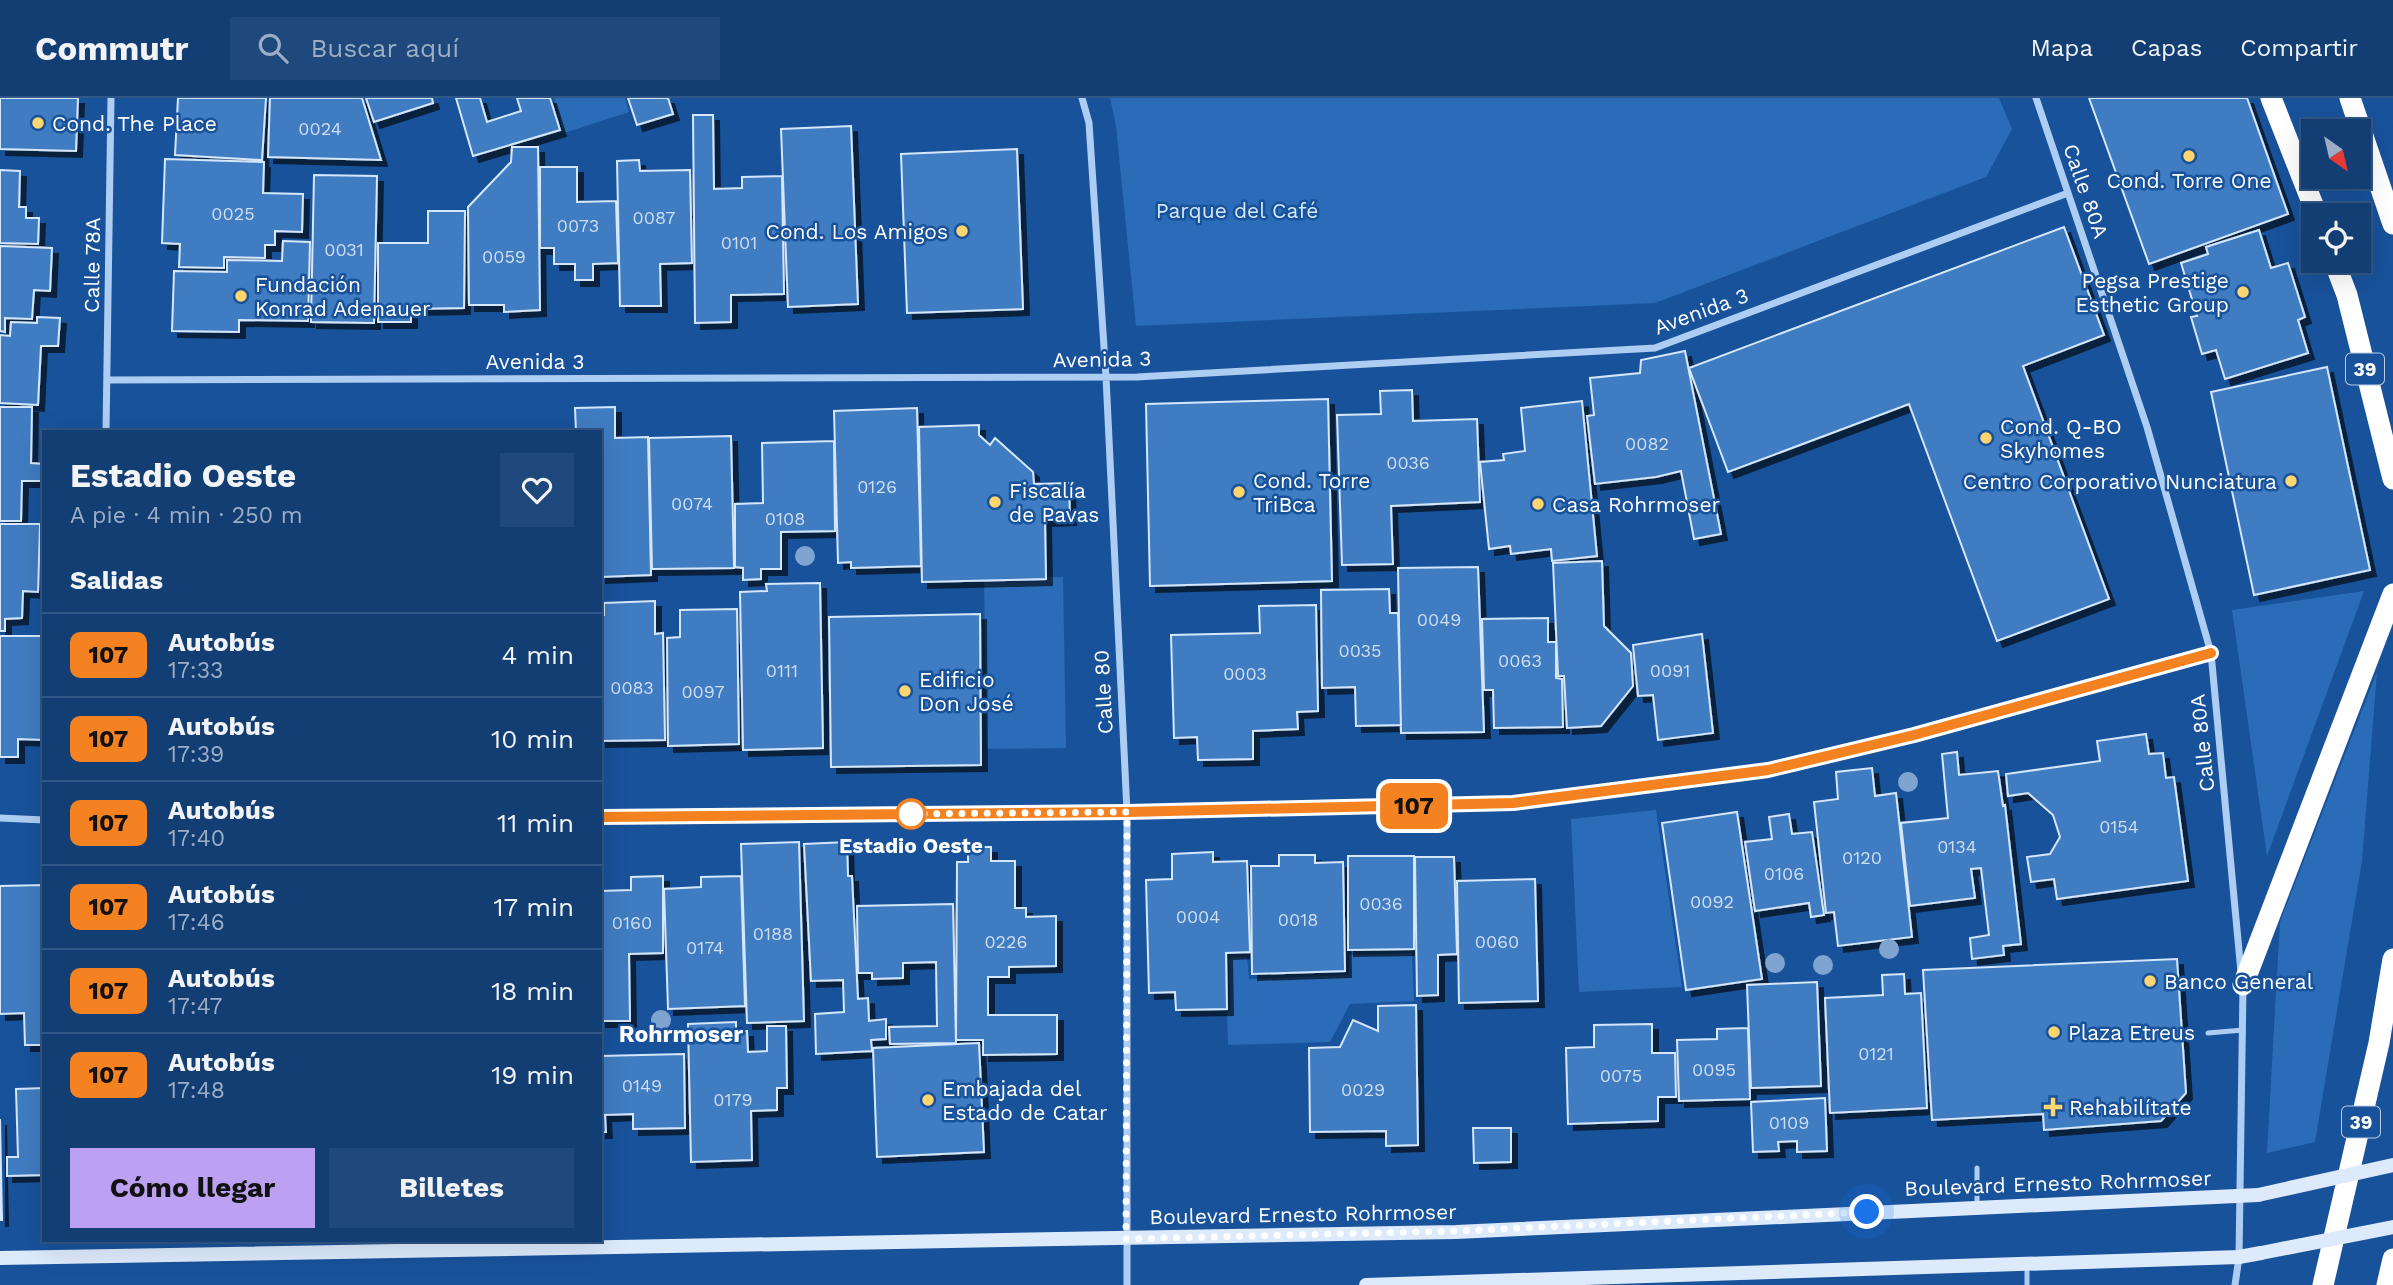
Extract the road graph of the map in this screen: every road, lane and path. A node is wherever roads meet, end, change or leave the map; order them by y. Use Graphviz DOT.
graph roads {
  1 [pos="111,98"];
  2 [pos="1083,98"];
  3 [pos="2036,98"];
  4 [pos="2271,98"];
  5 [pos="2350,98"];
  6 [pos="2068,193"];
  7 [pos="2311,203"];
  8 [pos="2393,224"];
  9 [pos="2339,273"];
  10 [pos="1106,377"];
  11 [pos="107,380"];
  12 [pos="106,430"];
  13 [pos="2393,478"];
  14 [pos="2393,594"];
  15 [pos="2211,653"];
  16 [pos="1127,812"];
  17 [pos="602,817"];
  18 [pos="0,818"];
  19 [pos="42,820"];
  20 [pos="2393,959"];
  21 [pos="2243,985"];
  22 [pos="2243,1030"];
  23 [pos="2208,1033"];
  24 [pos="2393,1164"];
  25 [pos="1977,1168"];
  26 [pos="2240,1196"];
  27 [pos="1977,1207"];
  28 [pos="2393,1227"];
  29 [pos="1126,1239"];
  30 [pos="2239,1257"];
  31 [pos="0,1258"];
  32 [pos="2393,1259"];
  33 [pos="2027,1264"];
  34 [pos="1581,1282"];
  35 [pos="1127,1285"];
  36 [pos="1366,1285"];
  37 [pos="2027,1285"];
  38 [pos="2235,1285"];
  39 [pos="2323,1285"];
  40 [pos="2387,1285"];
  1 -- 11 [label="street, Calle 78A"];
  2 -- 10 [label="street, Calle 80"];
  3 -- 6 [label="street, Calle 80A"];
  4 -- 7 [label="highway"];
  5 -- 8 [label="highway"];
  6 -- 10 [label="street, Avenida 3"];
  6 -- 15 [label="street, Calle 80A"];
  9 -- 13 [label="highway, 39"];
  10 -- 11 [label="street, Avenida 3"];
  10 -- 16 [label="street, Calle 80"];
  11 -- 12 [label="street, Calle 78A"];
  14 -- 21 [label="highway"];
  15 -- 16 [label="street"];
  15 -- 21 [label="street, Calle 80A"];
  16 -- 17 [label="street"];
  16 -- 29 [label="street, Calle 80"];
  18 -- 19 [label="street"];
  20 -- 39 [label="highway, 39"];
  21 -- 22 [label="street, Calle 80A"];
  22 -- 23 [label="lane"];
  22 -- 26 [label="street, Calle 80A"];
  24 -- 26 [label="main road, Boulevard Ernesto Rohrmoser, bridge"];
  25 -- 27 [label="lane"];
  26 -- 27 [label="main road, Boulevard Ernesto Rohrmoser"];
  26 -- 30 [label="street, Calle 80A"];
  27 -- 29 [label="main road, Boulevard Ernesto Rohrmoser"];
  28 -- 30 [label="main road, bridge"];
  29 -- 31 [label="main road, Boulevard Ernesto Rohrmoser"];
  29 -- 35 [label="street, Calle 80"];
  30 -- 33 [label="main road"];
  30 -- 38 [label="street, Calle 80A"];
  32 -- 40 [label="highway"];
  33 -- 34 [label="main road"];
  33 -- 37 [label="lane"];
  34 -- 36 [label="main road"];
}
